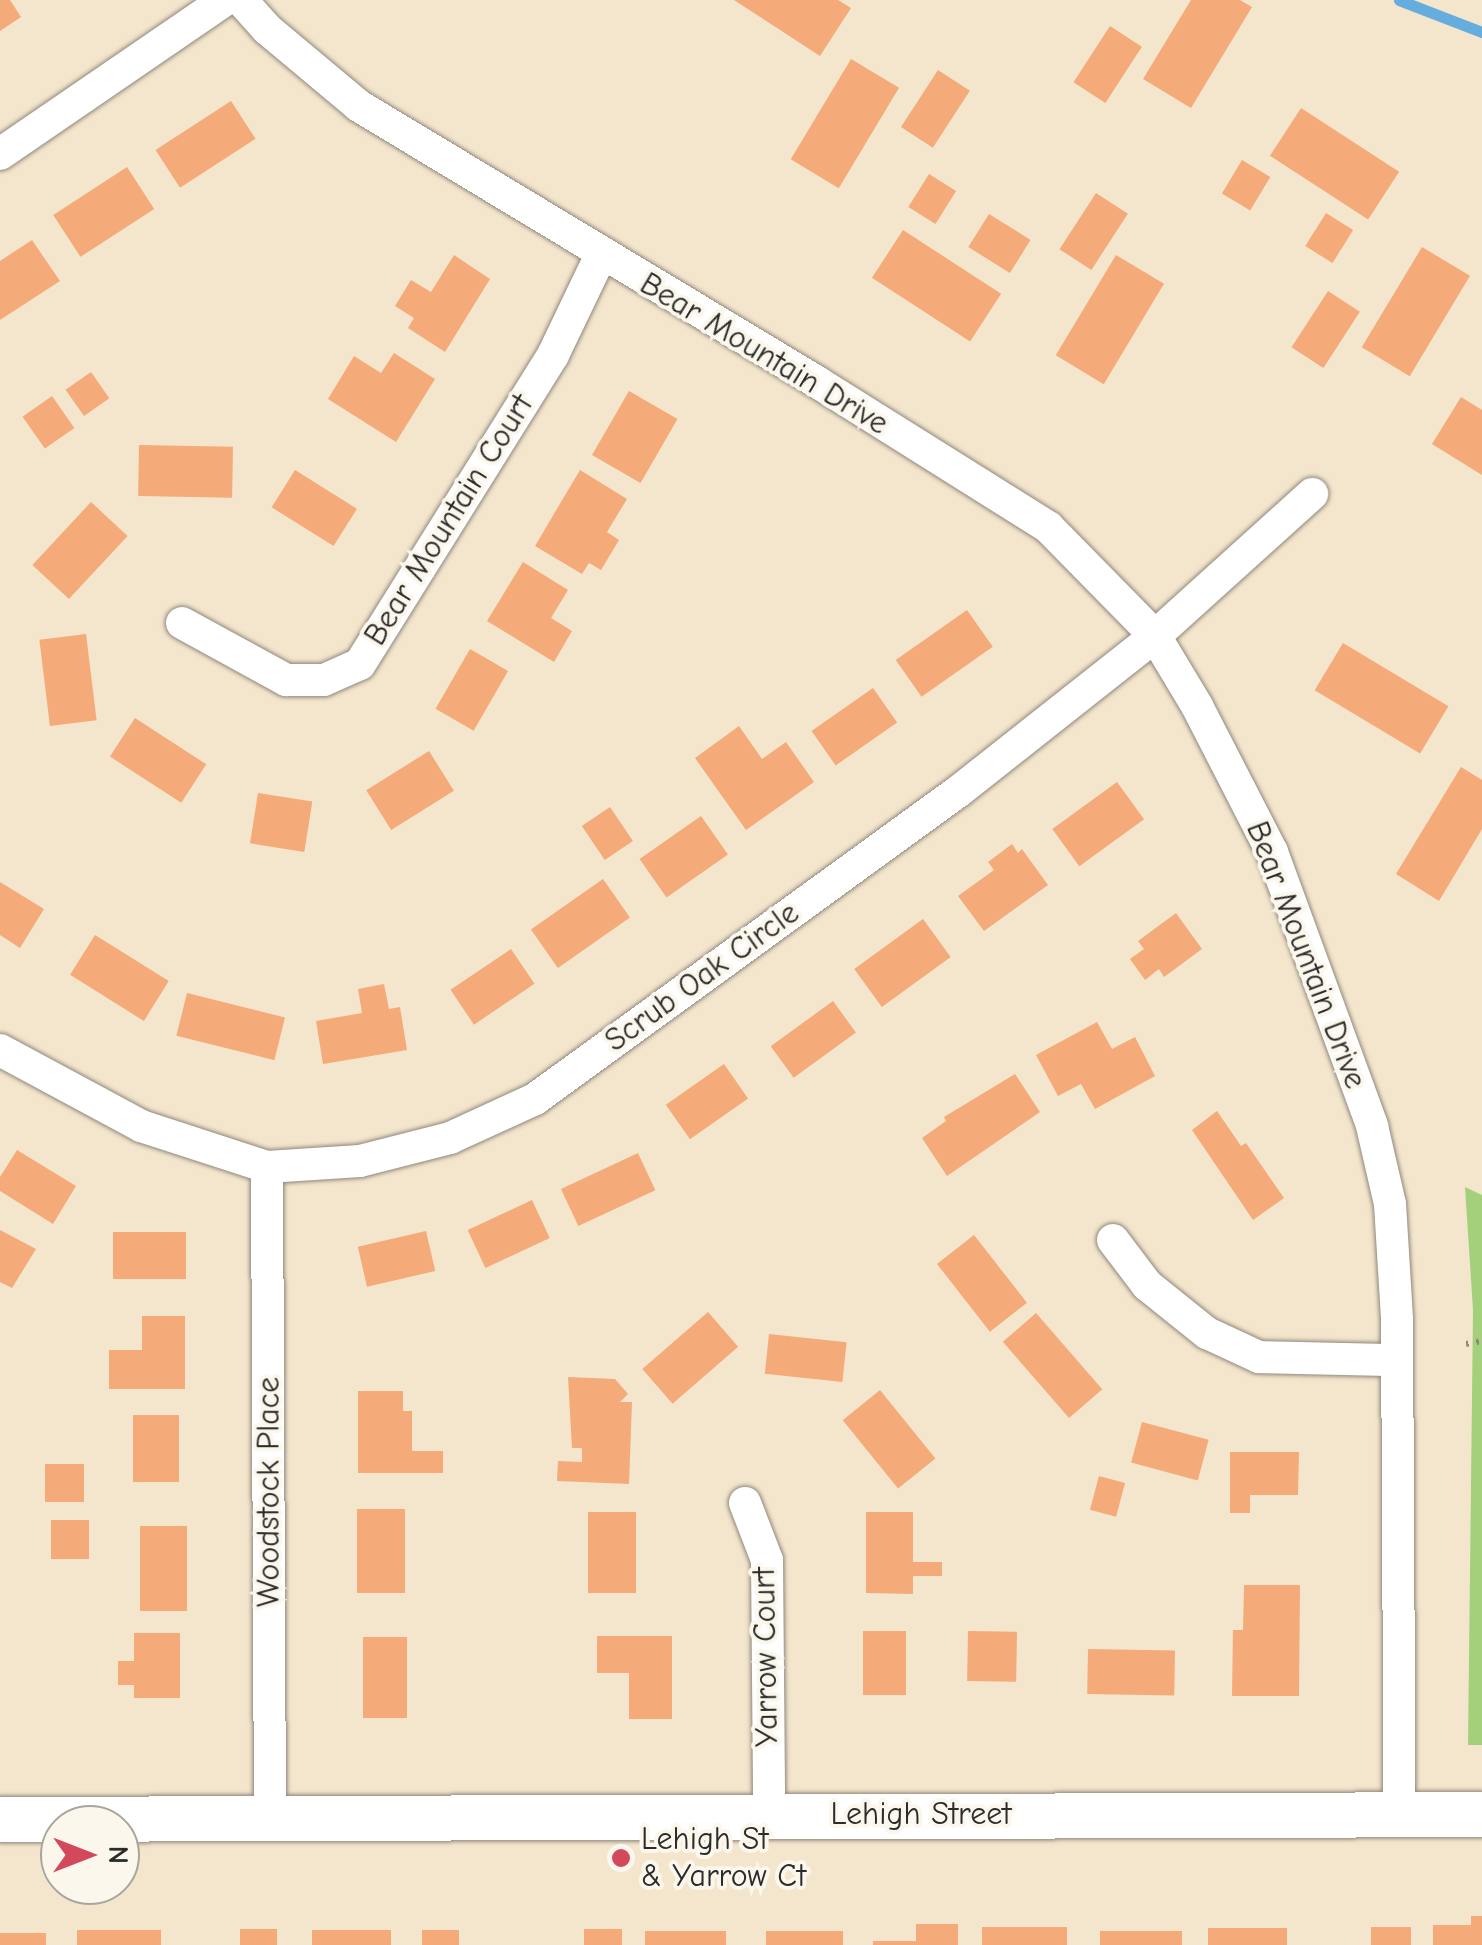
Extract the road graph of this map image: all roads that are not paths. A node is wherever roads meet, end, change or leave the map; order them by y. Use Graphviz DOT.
graph roads {
  1 [pos="225,0"];
  2 [pos="241,0"];
  3 [pos="0,154"];
  4 [pos="601,255"];
  5 [pos="1312,494"];
  6 [pos="182,622"];
  7 [pos="1155,636"];
  8 [pos="0,1050"];
  9 [pos="267,1166"];
  10 [pos="1113,1240"];
  11 [pos="1395,1360"];
  12 [pos="745,1503"];
  13 [pos="769,1814"];
  14 [pos="1400,1814"];
  15 [pos="1482,1814"];
  16 [pos="270,1818"];
  17 [pos="0,1819"];
  1 -- 3 [label="street"];
  2 -- 4 [label="street, Bear Mountain Drive"];
  4 -- 6 [label="street, Bear Mountain Court"];
  4 -- 7 [label="street, Bear Mountain Drive"];
  5 -- 7 [label="street, Scrub Oak Circle"];
  7 -- 9 [label="street, Scrub Oak Circle"];
  7 -- 11 [label="street, Bear Mountain Drive"];
  8 -- 9 [label="street, Scrub Oak Circle"];
  9 -- 16 [label="street, Woodstock Place"];
  10 -- 11 [label="street"];
  11 -- 14 [label="street, Bear Mountain Drive"];
  12 -- 13 [label="street, Yarrow Court"];
  13 -- 14 [label="street, Lehigh Street"];
  13 -- 16 [label="street, Lehigh Street"];
  14 -- 15 [label="street, Lehigh Street"];
  16 -- 17 [label="street, Lehigh Street"];
}
